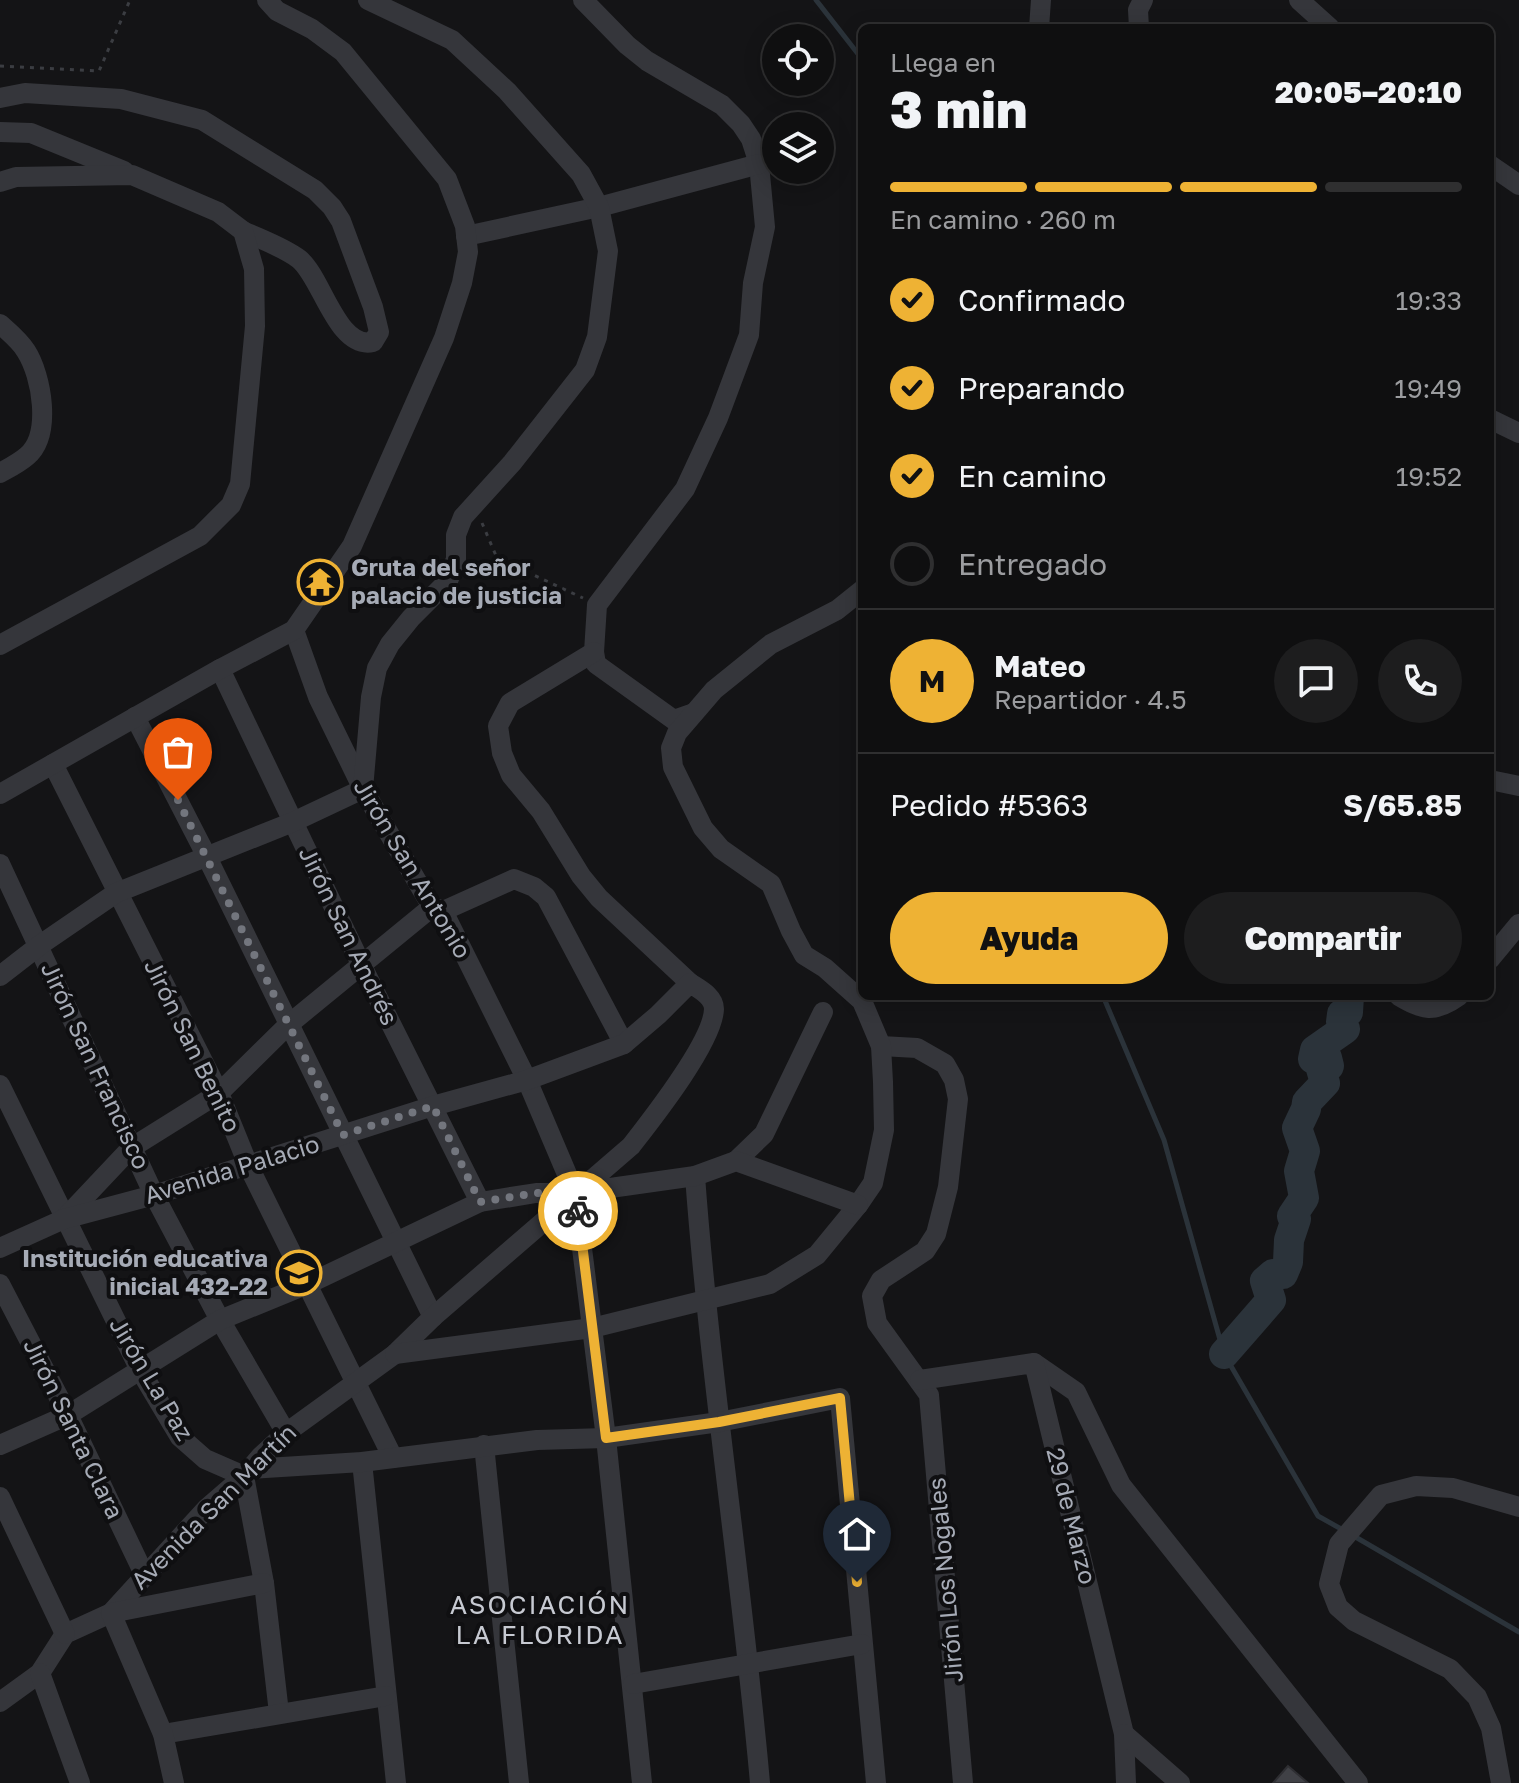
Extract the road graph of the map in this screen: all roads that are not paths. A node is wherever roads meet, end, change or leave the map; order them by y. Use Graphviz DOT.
graph roads {
  1 [pos="267,0"];
  2 [pos="368,0"];
  3 [pos="583,0"];
  4 [pos="1041,0"];
  5 [pos="1143,0"];
  6 [pos="1299,0"];
  7 [pos="1039,24"];
  8 [pos="1139,24"];
  9 [pos="1326,24"];
  10 [pos="0,98"];
  11 [pos="0,132"];
  12 [pos="759,164"];
  13 [pos="1494,168"];
  14 [pos="132,175"];
  15 [pos="0,182"];
  16 [pos="1519,185"];
  17 [pos="599,207"];
  18 [pos="243,231"];
  19 [pos="466,236"];
  20 [pos="0,324"];
  21 [pos="1494,421"];
  22 [pos="1519,433"];
  23 [pos="0,473"];
  24 [pos="858,593"];
  25 [pos="294,630"];
  26 [pos="0,645"];
  27 [pos="594,652"];
  28 [pos="220,669"];
  29 [pos="694,713"];
  30 [pos="135,717"];
  31 [pos="53,764"];
  32 [pos="1494,781"];
  33 [pos="1519,786"];
  34 [pos="363,789"];
  35 [pos="0,794"];
  36 [pos="293,822"];
  37 [pos="206,855"];
  38 [pos="0,864"];
  39 [pos="116,893"];
  40 [pos="437,909"];
  41 [pos="1519,924"];
  42 [pos="40,945"];
  43 [pos="1494,954"];
  44 [pos="361,964"];
  45 [pos="0,976"];
  46 [pos="690,983"];
  47 [pos="858,997"];
  48 [pos="861,1000"];
  49 [pos="1405,1000"];
  50 [pos="1453,1000"];
  51 [pos="823,1012"];
  52 [pos="288,1025"];
  53 [pos="624,1044"];
  54 [pos="881,1046"];
  55 [pos="527,1080"];
  56 [pos="0,1085"];
  57 [pos="219,1093"];
  58 [pos="433,1106"];
  59 [pos="343,1135"];
  60 [pos="131,1148"];
  61 [pos="736,1161"];
  62 [pos="249,1167"];
  63 [pos="695,1176"];
  64 [pos="575,1193"];
  65 [pos="154,1195"];
  66 [pos="480,1202"];
  67 [pos="858,1205"];
  68 [pos="64,1219"];
  69 [pos="395,1243"];
  70 [pos="0,1248"];
  71 [pos="0,1284"];
  72 [pos="308,1284"];
  73 [pos="705,1302"];
  74 [pos="433,1317"];
  75 [pos="220,1320"];
  76 [pos="592,1328"];
  77 [pos="395,1354"];
  78 [pos="1034,1363"];
  79 [pos="140,1370"];
  80 [pos="920,1380"];
  81 [pos="357,1381"];
  82 [pos="68,1415"];
  83 [pos="719,1422"];
  84 [pos="286,1433"];
  85 [pos="606,1438"];
  86 [pos="0,1445"];
  87 [pos="484,1445"];
  88 [pos="393,1458"];
  89 [pos="362,1462"];
  90 [pos="247,1473"];
  91 [pos="0,1497"];
  92 [pos="1519,1507"];
  93 [pos="144,1574"];
  94 [pos="264,1583"];
  95 [pos="111,1613"];
  96 [pos="65,1634"];
  97 [pos="862,1644"];
  98 [pos="749,1662"];
  99 [pos="40,1673"];
  100 [pos="633,1684"];
  101 [pos="386,1696"];
  102 [pos="0,1702"];
  103 [pos="279,1713"];
  104 [pos="163,1734"];
  105 [pos="1124,1734"];
  106 [pos="80,1783"];
  107 [pos="174,1783"];
  108 [pos="396,1783"];
  109 [pos="519,1783"];
  110 [pos="642,1783"];
  111 [pos="760,1783"];
  112 [pos="876,1783"];
  113 [pos="963,1783"];
  114 [pos="1126,1783"];
  115 [pos="1180,1783"];
  116 [pos="1358,1783"];
  117 [pos="1501,1783"];
  1 -- 19 [label="street"];
  2 -- 17 [label="street"];
  3 -- 12 [label="street"];
  4 -- 7 [label="street"];
  5 -- 8 [label="street"];
  6 -- 9 [label="street"];
  10 -- 18 [label="street"];
  11 -- 14 [label="street"];
  12 -- 17 [label="street"];
  12 -- 27 [label="street"];
  13 -- 16 [label="street"];
  14 -- 15 [label="street"];
  14 -- 18 [label="street"];
  17 -- 19 [label="street"];
  17 -- 34 [label="street"];
  18 -- 26 [label="street"];
  19 -- 25 [label="street"];
  20 -- 23 [label="street"];
  21 -- 22 [label="street"];
  24 -- 29 [label="street"];
  25 -- 28 [label="street"];
  25 -- 34 [label="street, Jirón San Antonio"];
  27 -- 29 [label="street"];
  27 -- 46 [label="street"];
  28 -- 30 [label="street"];
  28 -- 36 [label="street, Jirón San Andrés"];
  29 -- 47 [label="street"];
  30 -- 31 [label="street"];
  30 -- 37 [label="street"];
  31 -- 35 [label="street"];
  31 -- 39 [label="street, Jirón San Benito"];
  32 -- 33 [label="street"];
  34 -- 36 [label="street"];
  34 -- 40 [label="street, Jirón San Antonio"];
  36 -- 37 [label="street"];
  36 -- 44 [label="street, Jirón San Andrés"];
  37 -- 39 [label="street"];
  37 -- 52 [label="street"];
  38 -- 42 [label="street, Jirón San Francisco"];
  39 -- 42 [label="street"];
  39 -- 57 [label="street, Jirón San Benito"];
  40 -- 44 [label="street"];
  40 -- 53 [label="street"];
  40 -- 55 [label="street, Jirón San Antonio"];
  41 -- 43 [label="street"];
  42 -- 45 [label="street"];
  42 -- 60 [label="street, Jirón San Francisco"];
  44 -- 52 [label="street"];
  44 -- 58 [label="street, Jirón San Andrés"];
  46 -- 53 [label="street, Avenida Palacio"];
  46 -- 64 [label="street"];
  48 -- 54 [label="street"];
  49 -- 50 [label="street"];
  51 -- 61 [label="street"];
  52 -- 57 [label="street"];
  52 -- 59 [label="street"];
  53 -- 55 [label="street, Avenida Palacio"];
  54 -- 67 [label="street"];
  54 -- 80 [label="street"];
  55 -- 58 [label="street, Avenida Palacio"];
  55 -- 64 [label="street, Jirón San Antonio"];
  56 -- 68 [label="street, Jirón La Paz"];
  57 -- 60 [label="street"];
  57 -- 62 [label="street, Jirón San Benito"];
  58 -- 59 [label="street, Avenida Palacio"];
  58 -- 66 [label="street, Jirón San Andrés"];
  59 -- 62 [label="street, Avenida Palacio"];
  59 -- 69 [label="street"];
  60 -- 65 [label="street, Jirón San Francisco"];
  60 -- 68 [label="street"];
  61 -- 63 [label="street"];
  61 -- 67 [label="street"];
  62 -- 65 [label="street, Avenida Palacio"];
  62 -- 72 [label="street, Jirón San Benito"];
  63 -- 64 [label="street"];
  63 -- 73 [label="street"];
  64 -- 66 [label="street"];
  64 -- 74 [label="street, Avenida San Martín"];
  64 -- 76 [label="street, Jirón San Antonio"];
  65 -- 68 [label="street, Avenida Palacio"];
  65 -- 75 [label="street, Jirón San Francisco"];
  66 -- 69 [label="street"];
  67 -- 73 [label="street"];
  68 -- 70 [label="street, Avenida Palacio"];
  68 -- 79 [label="street, Jirón La Paz"];
  69 -- 72 [label="street"];
  69 -- 74 [label="street"];
  71 -- 82 [label="street, Jirón Santa Clara"];
  72 -- 75 [label="street"];
  72 -- 81 [label="street, Jirón San Benito"];
  73 -- 76 [label="street"];
  73 -- 83 [label="street"];
  74 -- 77 [label="street, Avenida San Martín"];
  75 -- 79 [label="street"];
  75 -- 84 [label="street, Jirón San Francisco"];
  76 -- 77 [label="street"];
  76 -- 85 [label="street, Jirón San Antonio"];
  77 -- 81 [label="street, Avenida San Martín"];
  78 -- 80 [label="street"];
  78 -- 105 [label="street, 29 de Marzo"];
  78 -- 116 [label="street"];
  79 -- 82 [label="street"];
  79 -- 90 [label="street, Jirón La Paz"];
  80 -- 113 [label="street, Jirón Los Nogales"];
  81 -- 84 [label="street, Avenida San Martín"];
  81 -- 88 [label="street, Jirón San Benito"];
  82 -- 86 [label="street"];
  82 -- 93 [label="street, Jirón Santa Clara"];
  83 -- 85 [label="street"];
  83 -- 97 [label="street"];
  83 -- 98 [label="street"];
  84 -- 90 [label="street, Avenida San Martín"];
  85 -- 87 [label="street"];
  85 -- 100 [label="street, Jirón San Antonio"];
  87 -- 88 [label="street"];
  87 -- 109 [label="street"];
  88 -- 89 [label="street"];
  89 -- 90 [label="street"];
  89 -- 101 [label="street"];
  90 -- 93 [label="street, Avenida San Martín"];
  90 -- 94 [label="street"];
  91 -- 96 [label="street"];
  92 -- 117 [label="street"];
  93 -- 95 [label="street, Avenida San Martín"];
  94 -- 95 [label="street"];
  94 -- 103 [label="street"];
  95 -- 96 [label="street, Avenida San Martín"];
  95 -- 104 [label="street"];
  96 -- 99 [label="street"];
  97 -- 98 [label="street"];
  97 -- 112 [label="street"];
  98 -- 100 [label="street"];
  98 -- 111 [label="street"];
  99 -- 102 [label="street"];
  99 -- 106 [label="street"];
  100 -- 110 [label="street, Jirón San Antonio"];
  101 -- 103 [label="street"];
  101 -- 108 [label="street"];
  103 -- 104 [label="street"];
  104 -- 107 [label="street"];
  105 -- 114 [label="street, 29 de Marzo"];
  105 -- 115 [label="street"];
}
